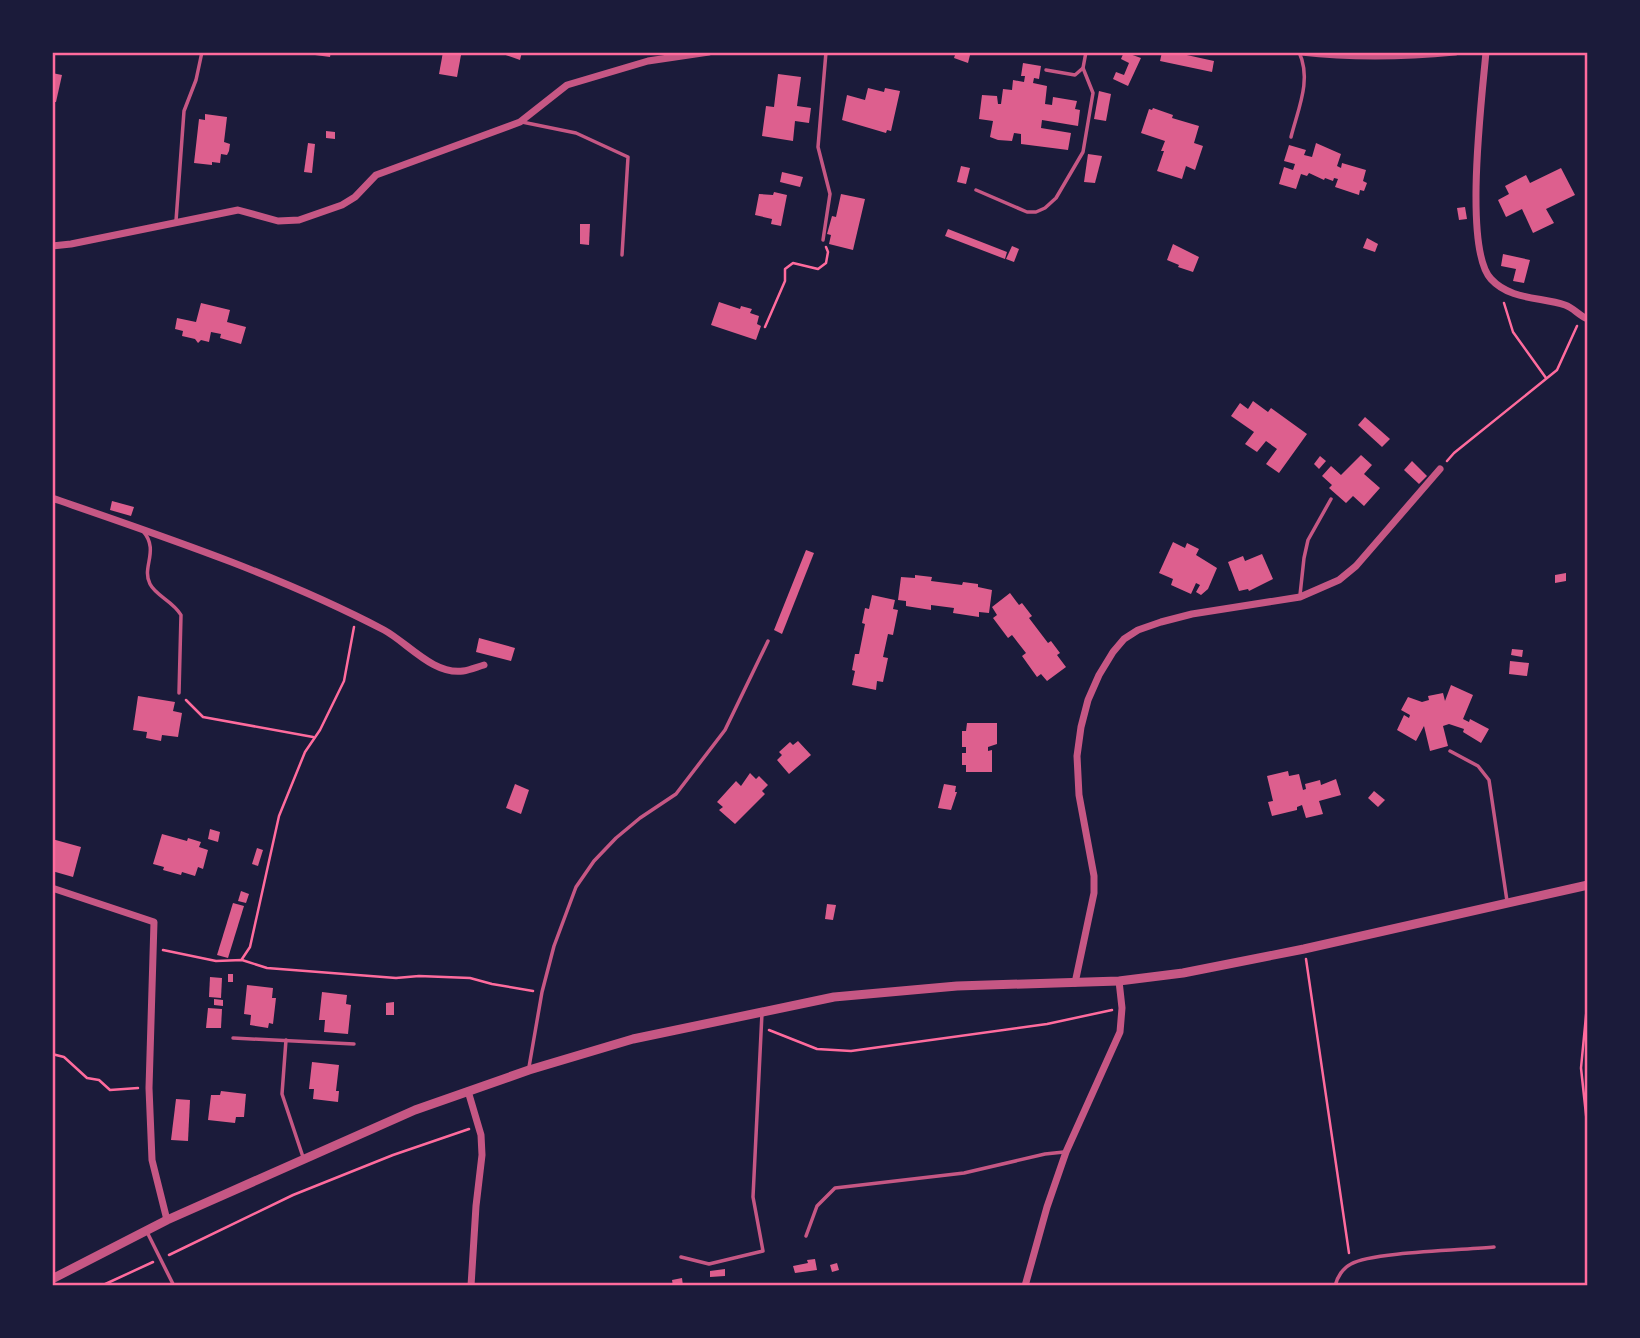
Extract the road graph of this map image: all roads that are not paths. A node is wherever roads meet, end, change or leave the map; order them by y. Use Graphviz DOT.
graph roads {
  1 [pos="202,52"];
  2 [pos="709,52"];
  3 [pos="826,52"];
  4 [pos="1086,52"];
  5 [pos="1300,52"];
  6 [pos="1455,52"];
  7 [pos="1486,52"];
  8 [pos="1083,68"];
  9 [pos="1046,70"];
  10 [pos="520,122"];
  11 [pos="1291,137"];
  12 [pos="975,190"];
  13 [pos="176,223"];
  14 [pos="823,240"];
  15 [pos="52,246"];
  16 [pos="621,255"];
  17 [pos="1584,318"];
  18 [pos="1440,469"];
  19 [pos="52,498"];
  20 [pos="1331,499"];
  21 [pos="139,527"];
  22 [pos="1300,597"];
  23 [pos="768,641"];
  24 [pos="484,665"];
  25 [pos="179,694"];
  26 [pos="1450,751"];
  27 [pos="1587,885"];
  28 [pos="52,888"];
  29 [pos="1507,903"];
  30 [pos="1119,981"];
  31 [pos="1075,983"];
  32 [pos="762,1011"];
  33 [pos="233,1038"];
  34 [pos="286,1040"];
  35 [pos="354,1044"];
  36 [pos="529,1070"];
  37 [pos="468,1091"];
  38 [pos="1066,1152"];
  39 [pos="303,1159"];
  40 [pos="167,1220"];
  41 [pos="146,1230"];
  42 [pos="806,1236"];
  43 [pos="1494,1247"];
  44 [pos="681,1257"];
  45 [pos="52,1279"];
  46 [pos="174,1286"];
  47 [pos="471,1286"];
  48 [pos="1026,1286"];
  49 [pos="1335,1286"];
  1 -- 13 [label="lane"];
  2 -- 10 [label="street"];
  3 -- 14 [label="lane"];
  4 -- 8 [label="lane"];
  5 -- 6 [label="street"];
  5 -- 11 [label="lane"];
  7 -- 17 [label="street"];
  8 -- 9 [label="lane"];
  8 -- 12 [label="lane"];
  10 -- 13 [label="street"];
  10 -- 16 [label="lane"];
  13 -- 15 [label="street"];
  18 -- 22 [label="street"];
  19 -- 21 [label="street"];
  20 -- 22 [label="lane"];
  21 -- 24 [label="street"];
  21 -- 25 [label="lane"];
  22 -- 31 [label="street"];
  23 -- 36 [label="lane"];
  26 -- 29 [label="lane"];
  27 -- 29 [label="street"];
  28 -- 40 [label="street"];
  29 -- 30 [label="street"];
  30 -- 31 [label="street"];
  30 -- 38 [label="street"];
  31 -- 32 [label="street"];
  32 -- 36 [label="street"];
  32 -- 44 [label="lane"];
  33 -- 34 [label="lane"];
  34 -- 35 [label="lane"];
  34 -- 39 [label="lane"];
  36 -- 37 [label="street"];
  37 -- 39 [label="street"];
  37 -- 47 [label="street"];
  38 -- 42 [label="lane"];
  38 -- 48 [label="street"];
  39 -- 40 [label="street"];
  40 -- 41 [label="street"];
  41 -- 45 [label="street"];
  41 -- 46 [label="lane"];
  43 -- 49 [label="lane"];
}
